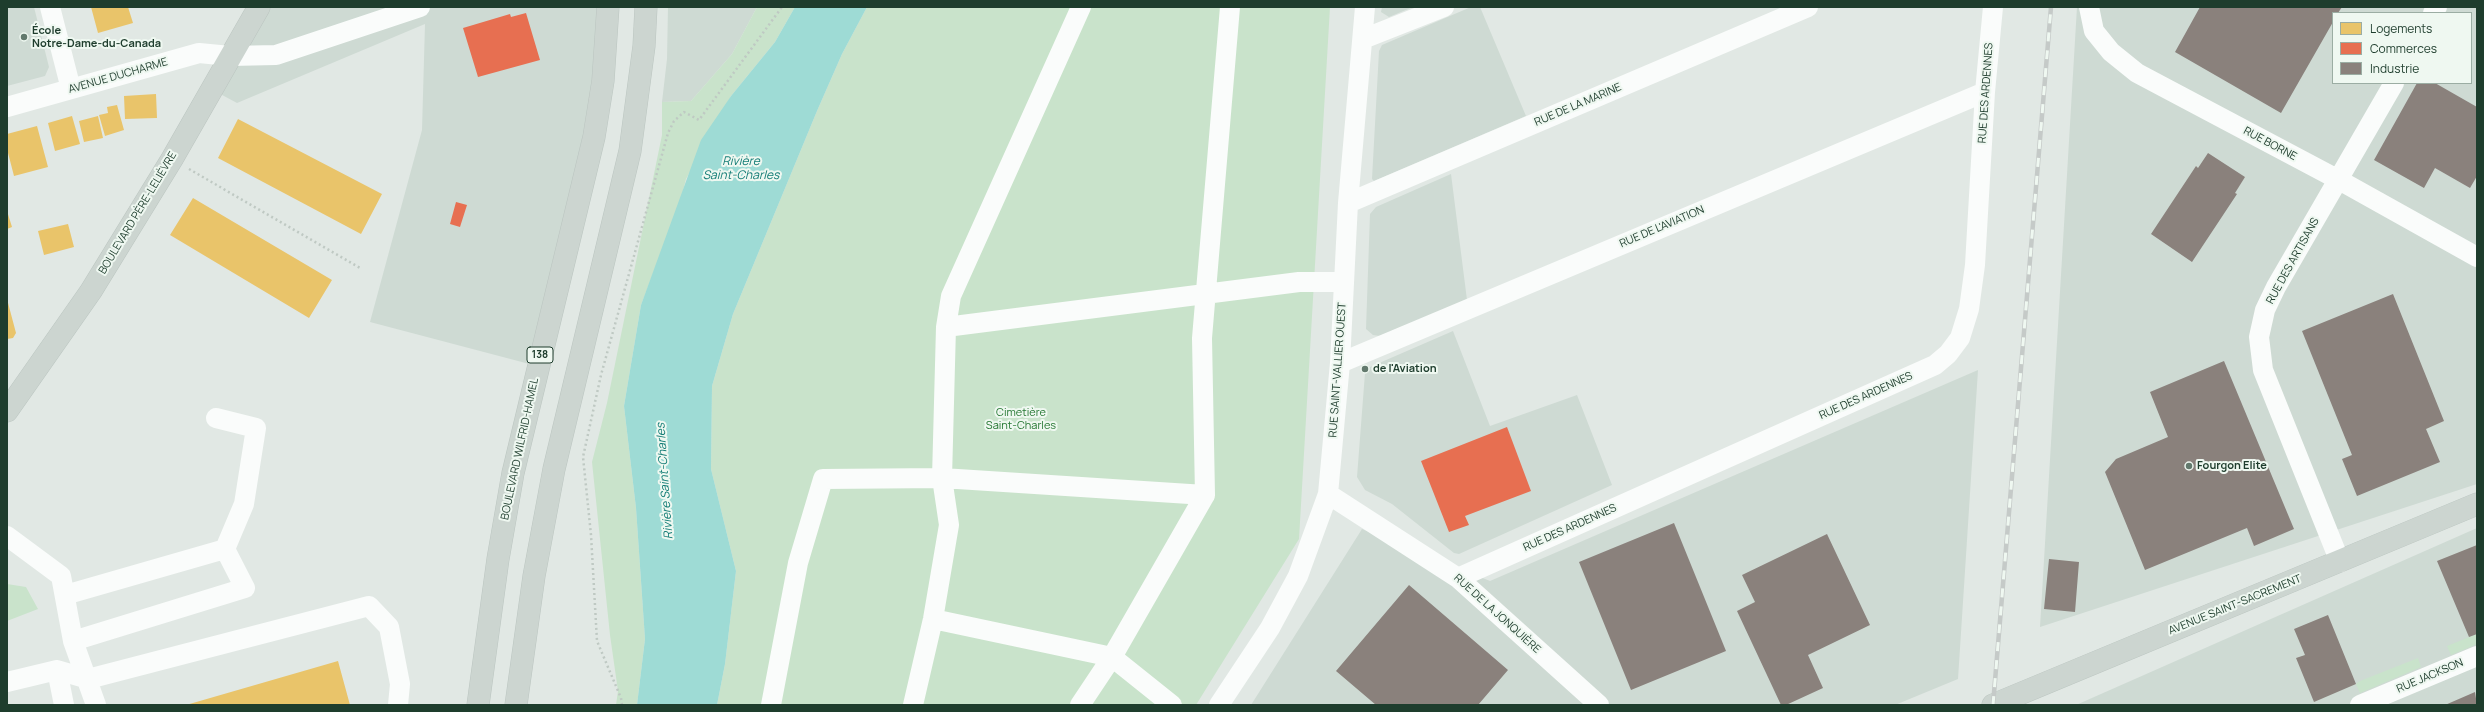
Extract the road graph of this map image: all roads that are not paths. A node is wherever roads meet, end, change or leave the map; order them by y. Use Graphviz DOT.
graph roads {
  1 [pos="50,7"];
  2 [pos="259,7"];
  3 [pos="420,7"];
  4 [pos="608,7"];
  5 [pos="646,7"];
  6 [pos="1081,7"];
  7 [pos="1230,7"];
  8 [pos="1365,7"];
  9 [pos="1444,7"];
  10 [pos="1808,7"];
  11 [pos="1993,7"];
  12 [pos="2089,7"];
  13 [pos="1363,40"];
  14 [pos="230,56"];
  15 [pos="2393,84"];
  16 [pos="71,89"];
  17 [pos="1985,92"];
  18 [pos="7,107"];
  19 [pos="2339,180"];
  20 [pos="1348,202"];
  21 [pos="2477,257"];
  22 [pos="1344,282"];
  23 [pos="1205,295"];
  24 [pos="946,327"];
  25 [pos="1340,363"];
  26 [pos="7,411"];
  27 [pos="216,418"];
  28 [pos="942,478"];
  29 [pos="1328,494"];
  30 [pos="1205,495"];
  31 [pos="2477,504"];
  32 [pos="7,536"];
  33 [pos="225,549"];
  34 [pos="2340,562"];
  35 [pos="1458,578"];
  36 [pos="65,595"];
  37 [pos="933,619"];
  38 [pos="74,641"];
  39 [pos="2477,656"];
  40 [pos="1112,657"];
  41 [pos="57,670"];
  42 [pos="88,679"];
  43 [pos="7,682"];
  44 [pos="64,705"];
  45 [pos="96,705"];
  46 [pos="398,705"];
  47 [pos="478,705"];
  48 [pos="516,705"];
  49 [pos="771,705"];
  50 [pos="913,705"];
  51 [pos="1080,705"];
  52 [pos="1172,705"];
  53 [pos="1219,705"];
  54 [pos="1599,705"];
  55 [pos="1993,705"];
  56 [pos="2360,705"];
  1 -- 16 [label="street"];
  2 -- 14 [label="main road, BOULEVARD PÈRE-LELIÈVRE"];
  3 -- 14 [label="street, AVENUE DUCHARME"];
  4 -- 47 [label="main road, BOULEVARD WILFRID-HAMEL / 138"];
  5 -- 48 [label="main road"];
  6 -- 24 [label="street"];
  7 -- 23 [label="street"];
  8 -- 13 [label="street, RUE SAINT-VALLIER OUEST"];
  9 -- 13 [label="street"];
  10 -- 20 [label="street, RUE DE LA MARINE"];
  11 -- 17 [label="street, RUE DES ARDENNES"];
  12 -- 19 [label="street, RUE BORNE"];
  13 -- 20 [label="street, RUE SAINT-VALLIER OUEST"];
  14 -- 16 [label="street, AVENUE DUCHARME"];
  14 -- 26 [label="main road, BOULEVARD PÈRE-LELIÈVRE"];
  15 -- 19 [label="street, RUE DES ARTISANS"];
  16 -- 18 [label="street, AVENUE DUCHARME"];
  17 -- 25 [label="street, RUE DE L'AVIATION"];
  17 -- 35 [label="street, RUE DES ARDENNES"];
  19 -- 21 [label="street, RUE BORNE"];
  19 -- 34 [label="street, RUE DES ARTISANS"];
  20 -- 22 [label="street, RUE SAINT-VALLIER OUEST"];
  22 -- 23 [label="street"];
  22 -- 25 [label="street, RUE SAINT-VALLIER OUEST"];
  23 -- 24 [label="street"];
  23 -- 30 [label="street"];
  24 -- 28 [label="street"];
  25 -- 29 [label="street, RUE SAINT-VALLIER OUEST"];
  27 -- 33 [label="street"];
  28 -- 30 [label="street"];
  28 -- 37 [label="street"];
  28 -- 49 [label="street"];
  29 -- 35 [label="street, RUE DE LA JONQUIÈRE"];
  29 -- 53 [label="street, RUE SAINT-VALLIER OUEST"];
  30 -- 40 [label="street"];
  31 -- 34 [label="main road, AVENUE SAINT-SACREMENT"];
  32 -- 36 [label="street"];
  33 -- 36 [label="street"];
  33 -- 38 [label="street"];
  34 -- 55 [label="main road, AVENUE SAINT-SACREMENT"];
  35 -- 54 [label="street, RUE DE LA JONQUIÈRE"];
  36 -- 38 [label="street"];
  37 -- 40 [label="street"];
  37 -- 50 [label="street"];
  38 -- 42 [label="street"];
  39 -- 56 [label="street, RUE JACKSON"];
  40 -- 51 [label="street"];
  40 -- 52 [label="street"];
  41 -- 42 [label="street"];
  41 -- 43 [label="street"];
  41 -- 44 [label="street"];
  42 -- 45 [label="street"];
  42 -- 46 [label="street"];
}
